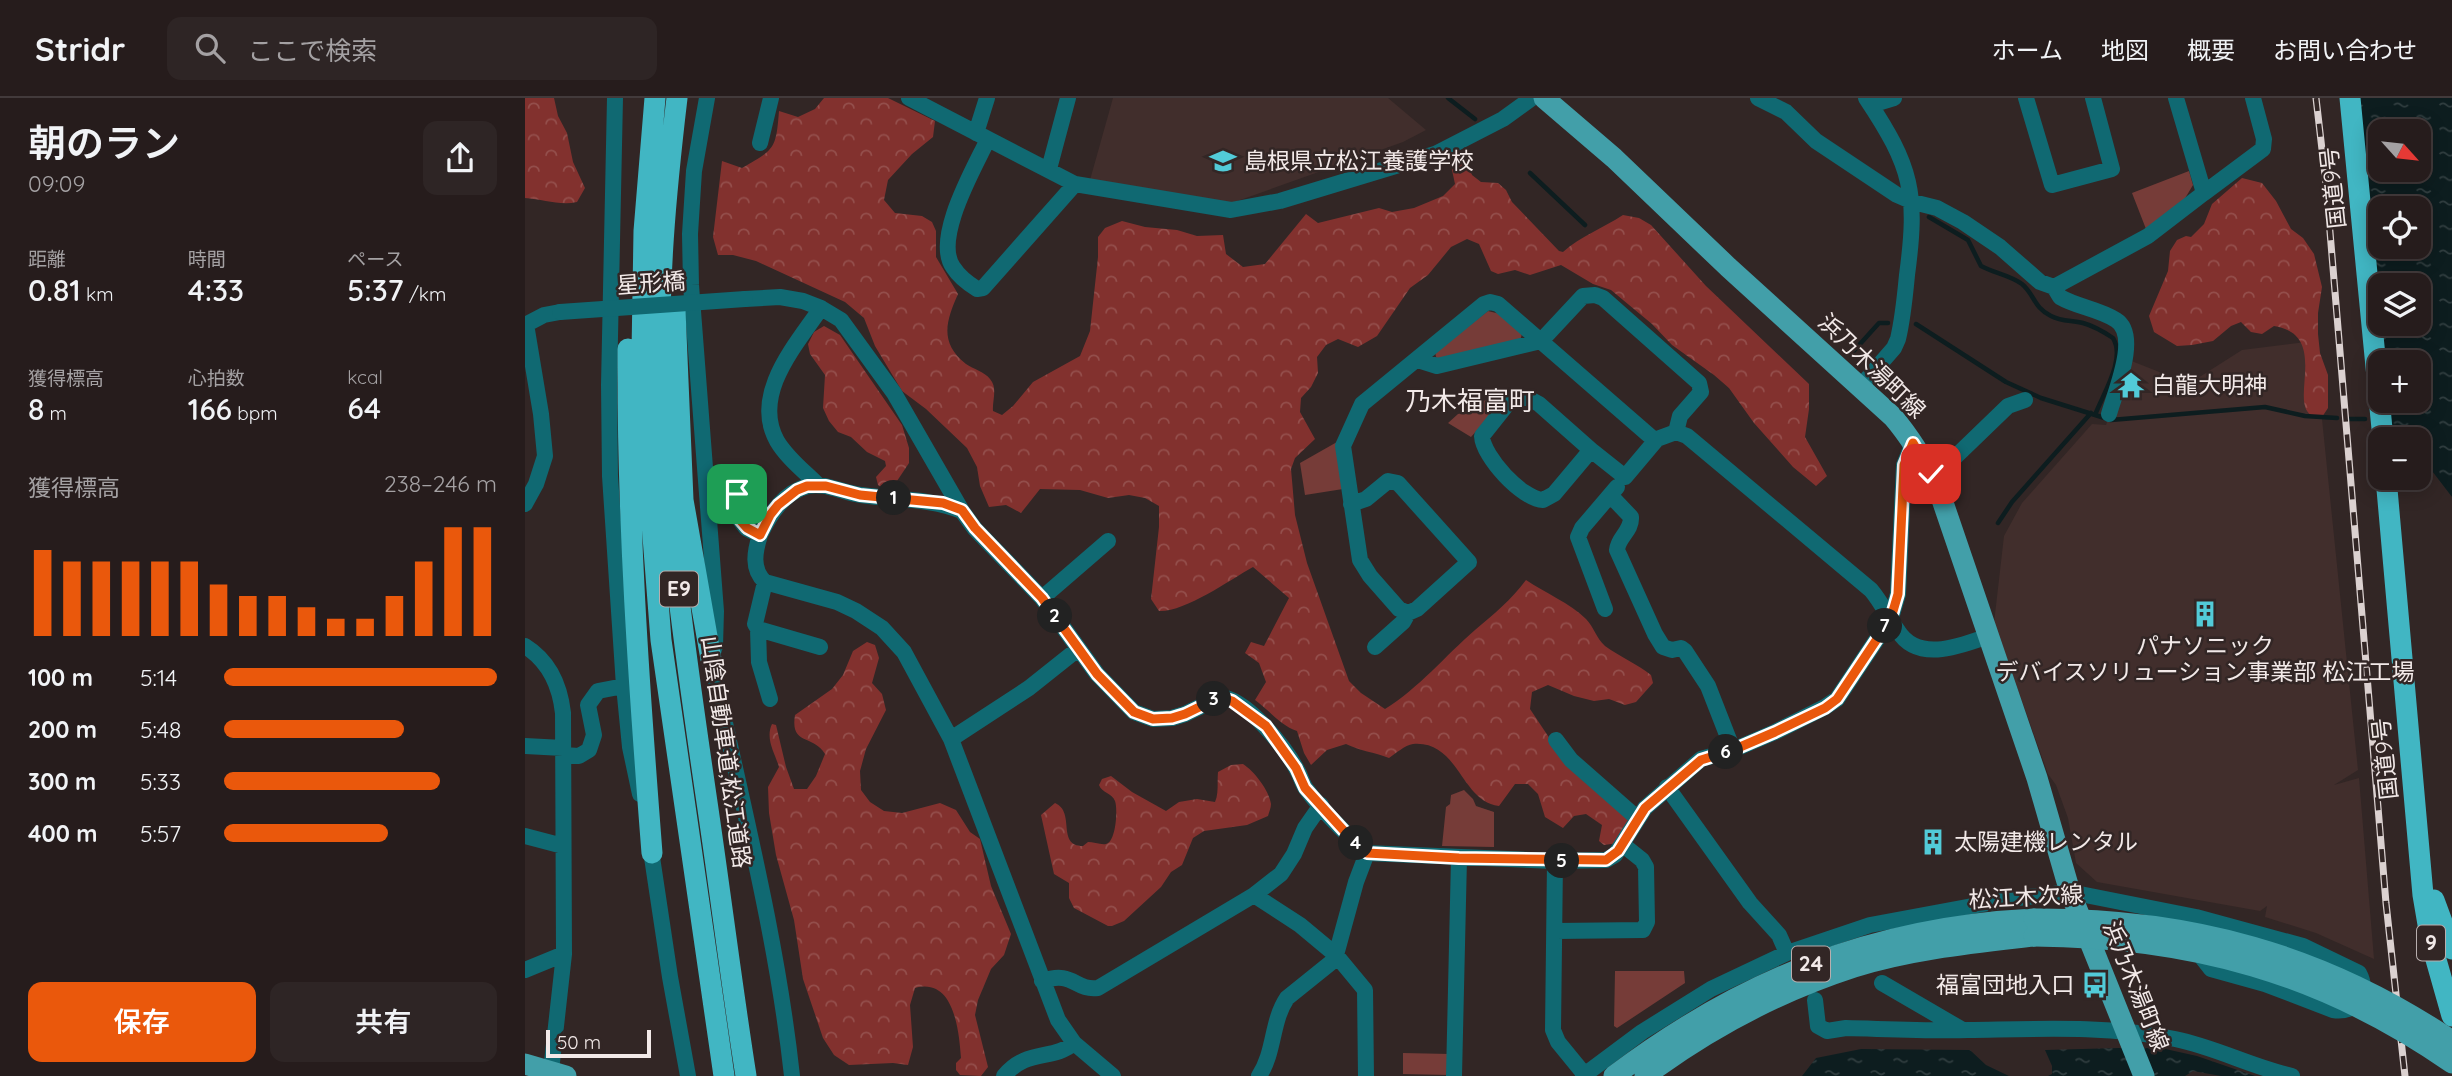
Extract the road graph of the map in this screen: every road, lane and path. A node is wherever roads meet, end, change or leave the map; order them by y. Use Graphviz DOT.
graph roads {
  1 [pos="615,98"];
  2 [pos="655,98"];
  3 [pos="677,98"];
  4 [pos="706,98"];
  5 [pos="771,98"];
  6 [pos="910,98"];
  7 [pos="987,98"];
  8 [pos="1068,98"];
  9 [pos="1532,98"];
  10 [pos="1544,98"];
  11 [pos="1758,98"];
  12 [pos="1893,98"];
  13 [pos="2027,98"];
  14 [pos="2093,98"];
  15 [pos="2176,98"];
  16 [pos="2253,98"];
  17 [pos="2350,98"];
  18 [pos="1868,102"];
  19 [pos="982,136"];
  20 [pos="760,143"];
  21 [pos="1048,169"];
  22 [pos="669,172"];
  23 [pos="1075,184"];
  24 [pos="2204,193"];
  25 [pos="1913,202"];
  26 [pos="644,231"];
  27 [pos="2055,287"];
  28 [pos="821,308"];
  29 [pos="525,324"];
  30 [pos="1541,341"];
  31 [pos="1418,360"];
  32 [pos="1860,387"];
  33 [pos="2025,400"];
  34 [pos="2109,414"];
  35 [pos="2382,427"];
  36 [pos="1676,432"];
  37 [pos="1657,439"];
  38 [pos="1913,443"];
  39 [pos="1591,450"];
  40 [pos="1931,474"];
  41 [pos="1625,477"];
  42 [pos="818,485"];
  43 [pos="2387,490"];
  44 [pos="707,491"];
  45 [pos="1610,495"];
  46 [pos="525,504"];
  47 [pos="1351,504"];
  48 [pos="962,510"];
  49 [pos="760,535"];
  50 [pos="1108,541"];
  51 [pos="765,582"];
  52 [pos="1042,598"];
  53 [pos="1605,609"];
  54 [pos="1408,613"];
  55 [pos="1891,618"];
  56 [pos="758,629"];
  57 [pos="1988,636"];
  58 [pos="525,646"];
  59 [pos="820,647"];
  60 [pos="1375,647"];
  61 [pos="1079,649"];
  62 [pos="711,659"];
  63 [pos="624,686"];
  64 [pos="770,699"];
  65 [pos="951,739"];
  66 [pos="1556,740"];
  67 [pos="525,746"];
  68 [pos="1733,750"];
  69 [pos="563,751"];
  70 [pos="1667,787"];
  71 [pos="1321,805"];
  72 [pos="1637,818"];
  73 [pos="525,836"];
  74 [pos="1622,844"];
  75 [pos="563,846"];
  76 [pos="652,853"];
  77 [pos="1367,853"];
  78 [pos="1459,858"];
  79 [pos="1555,861"];
  80 [pos="2422,868"];
  81 [pos="2070,892"];
  82 [pos="1254,895"];
  83 [pos="2196,917"];
  84 [pos="2034,928"];
  85 [pos="1556,931"];
  86 [pos="2448,941"];
  87 [pos="1787,953"];
  88 [pos="564,954"];
  89 [pos="1336,955"];
  90 [pos="2452,957"];
  91 [pos="525,970"];
  92 [pos="1042,981"];
  93 [pos="1882,983"];
  94 [pos="1815,1000"];
  95 [pos="2452,1016"];
  96 [pos="1964,1030"];
  97 [pos="2129,1037"];
  98 [pos="2452,1041"];
  99 [pos="1074,1043"];
  100 [pos="2452,1063"];
  101 [pos="525,1065"];
  102 [pos="558,1074"];
  103 [pos="1584,1075"];
  104 [pos="688,1076"];
  105 [pos="724,1076"];
  106 [pos="746,1076"];
  107 [pos="792,1076"];
  108 [pos="1005,1076"];
  109 [pos="1113,1076"];
  110 [pos="1259,1076"];
  111 [pos="1366,1076"];
  112 [pos="1454,1076"];
  113 [pos="1614,1076"];
  114 [pos="1645,1076"];
  115 [pos="2144,1076"];
  116 [pos="2292,1076"];
  1 -- 63 [label="street"];
  2 -- 26 [label="highway, E9"];
  3 -- 22 [label="highway, 山陰自動車道;松江道路 / E9"];
  4 -- 44 [label="street"];
  5 -- 20 [label="street"];
  6 -- 19 [label="street"];
  7 -- 19 [label="street"];
  8 -- 21 [label="street"];
  9 -- 23 [label="street"];
  10 -- 32 [label="main road, 浜乃木湯町線"];
  11 -- 25 [label="street"];
  12 -- 18 [label="street"];
  13 -- 14 [label="street"];
  15 -- 24 [label="street"];
  16 -- 24 [label="street"];
  17 -- 35 [label="highway, 国道9号"];
  18 -- 25 [label="street"];
  19 -- 21 [label="street"];
  19 -- 23 [label="street"];
  21 -- 23 [label="street"];
  22 -- 62 [label="highway"];
  22 -- 106 [label="highway, 山陰自動車道;松江道路 / E9"];
  24 -- 27 [label="street"];
  25 -- 27 [label="street"];
  25 -- 32 [label="street"];
  26 -- 76 [label="highway"];
  26 -- 105 [label="highway, E9"];
  27 -- 34 [label="street"];
  28 -- 29 [label="street, 星形橋, bridge"];
  28 -- 42 [label="street"];
  28 -- 48 [label="street"];
  29 -- 46 [label="street"];
  30 -- 31 [label="street"];
  30 -- 31 [label="street"];
  30 -- 36 [label="street"];
  30 -- 37 [label="street"];
  31 -- 47 [label="street"];
  32 -- 38 [label="main road, 浜乃木湯町線"];
  33 -- 40 [label="street"];
  36 -- 37 [label="street"];
  36 -- 55 [label="street"];
  37 -- 41 [label="street"];
  38 -- 40 [label="main road, 浜乃木湯町線"];
  38 -- 55 [label="street"];
  39 -- 39 [label="street"];
  39 -- 41 [label="street"];
  40 -- 57 [label="main road, 浜乃木湯町線"];
  41 -- 45 [label="street"];
  42 -- 48 [label="street"];
  42 -- 49 [label="street"];
  43 -- 80 [label="highway, 国道9号 / 9"];
  44 -- 49 [label="street"];
  44 -- 62 [label="street"];
  45 -- 53 [label="street"];
  45 -- 68 [label="street"];
  47 -- 54 [label="street"];
  47 -- 54 [label="street"];
  48 -- 52 [label="street"];
  49 -- 51 [label="street"];
  50 -- 52 [label="street"];
  51 -- 56 [label="street"];
  51 -- 65 [label="street"];
  52 -- 61 [label="street"];
  54 -- 60 [label="street"];
  55 -- 57 [label="street"];
  55 -- 68 [label="street"];
  56 -- 59 [label="street"];
  56 -- 64 [label="street"];
  57 -- 81 [label="main road, 浜乃木湯町線"];
  58 -- 69 [label="street"];
  61 -- 65 [label="street"];
  61 -- 71 [label="street"];
  62 -- 107 [label="street"];
  63 -- 69 [label="street"];
  63 -- 76 [label="street"];
  65 -- 92 [label="street"];
  66 -- 72 [label="street"];
  67 -- 69 [label="street"];
  68 -- 70 [label="street"];
  69 -- 75 [label="street"];
  70 -- 72 [label="street"];
  70 -- 87 [label="street"];
  71 -- 77 [label="street"];
  71 -- 82 [label="street"];
  72 -- 74 [label="street"];
  73 -- 75 [label="street"];
  74 -- 79 [label="street"];
  74 -- 85 [label="street"];
  75 -- 88 [label="street"];
  76 -- 104 [label="street"];
  77 -- 78 [label="street"];
  77 -- 89 [label="street"];
  78 -- 79 [label="street"];
  78 -- 112 [label="street"];
  79 -- 85 [label="street"];
  80 -- 86 [label="highway, 国道9号 / 9"];
  80 -- 95 [label="highway, 国道9号 / 9"];
  81 -- 83 [label="street"];
  81 -- 87 [label="street"];
  81 -- 97 [label="main road, 浜乃木湯町線"];
  82 -- 89 [label="street"];
  82 -- 92 [label="street"];
  83 -- 83 [label="street"];
  84 -- 98 [label="main road, 松江木次線 / 24, bridge"];
  84 -- 100 [label="main road, 松江木次線 / 24, bridge"];
  84 -- 113 [label="main road, 松江木次線 / 24"];
  84 -- 114 [label="main road, 松江木次線 / 24"];
  85 -- 103 [label="street"];
  86 -- 90 [label="street"];
  87 -- 103 [label="street"];
  88 -- 91 [label="street"];
  88 -- 102 [label="street"];
  89 -- 110 [label="street"];
  89 -- 111 [label="street"];
  92 -- 99 [label="street"];
  93 -- 96 [label="street"];
  94 -- 96 [label="street"];
  96 -- 97 [label="street"];
  97 -- 115 [label="main road, 浜乃木湯町線"];
  97 -- 116 [label="street"];
  99 -- 108 [label="street"];
  99 -- 109 [label="street"];
  101 -- 102 [label="main road"];
}
